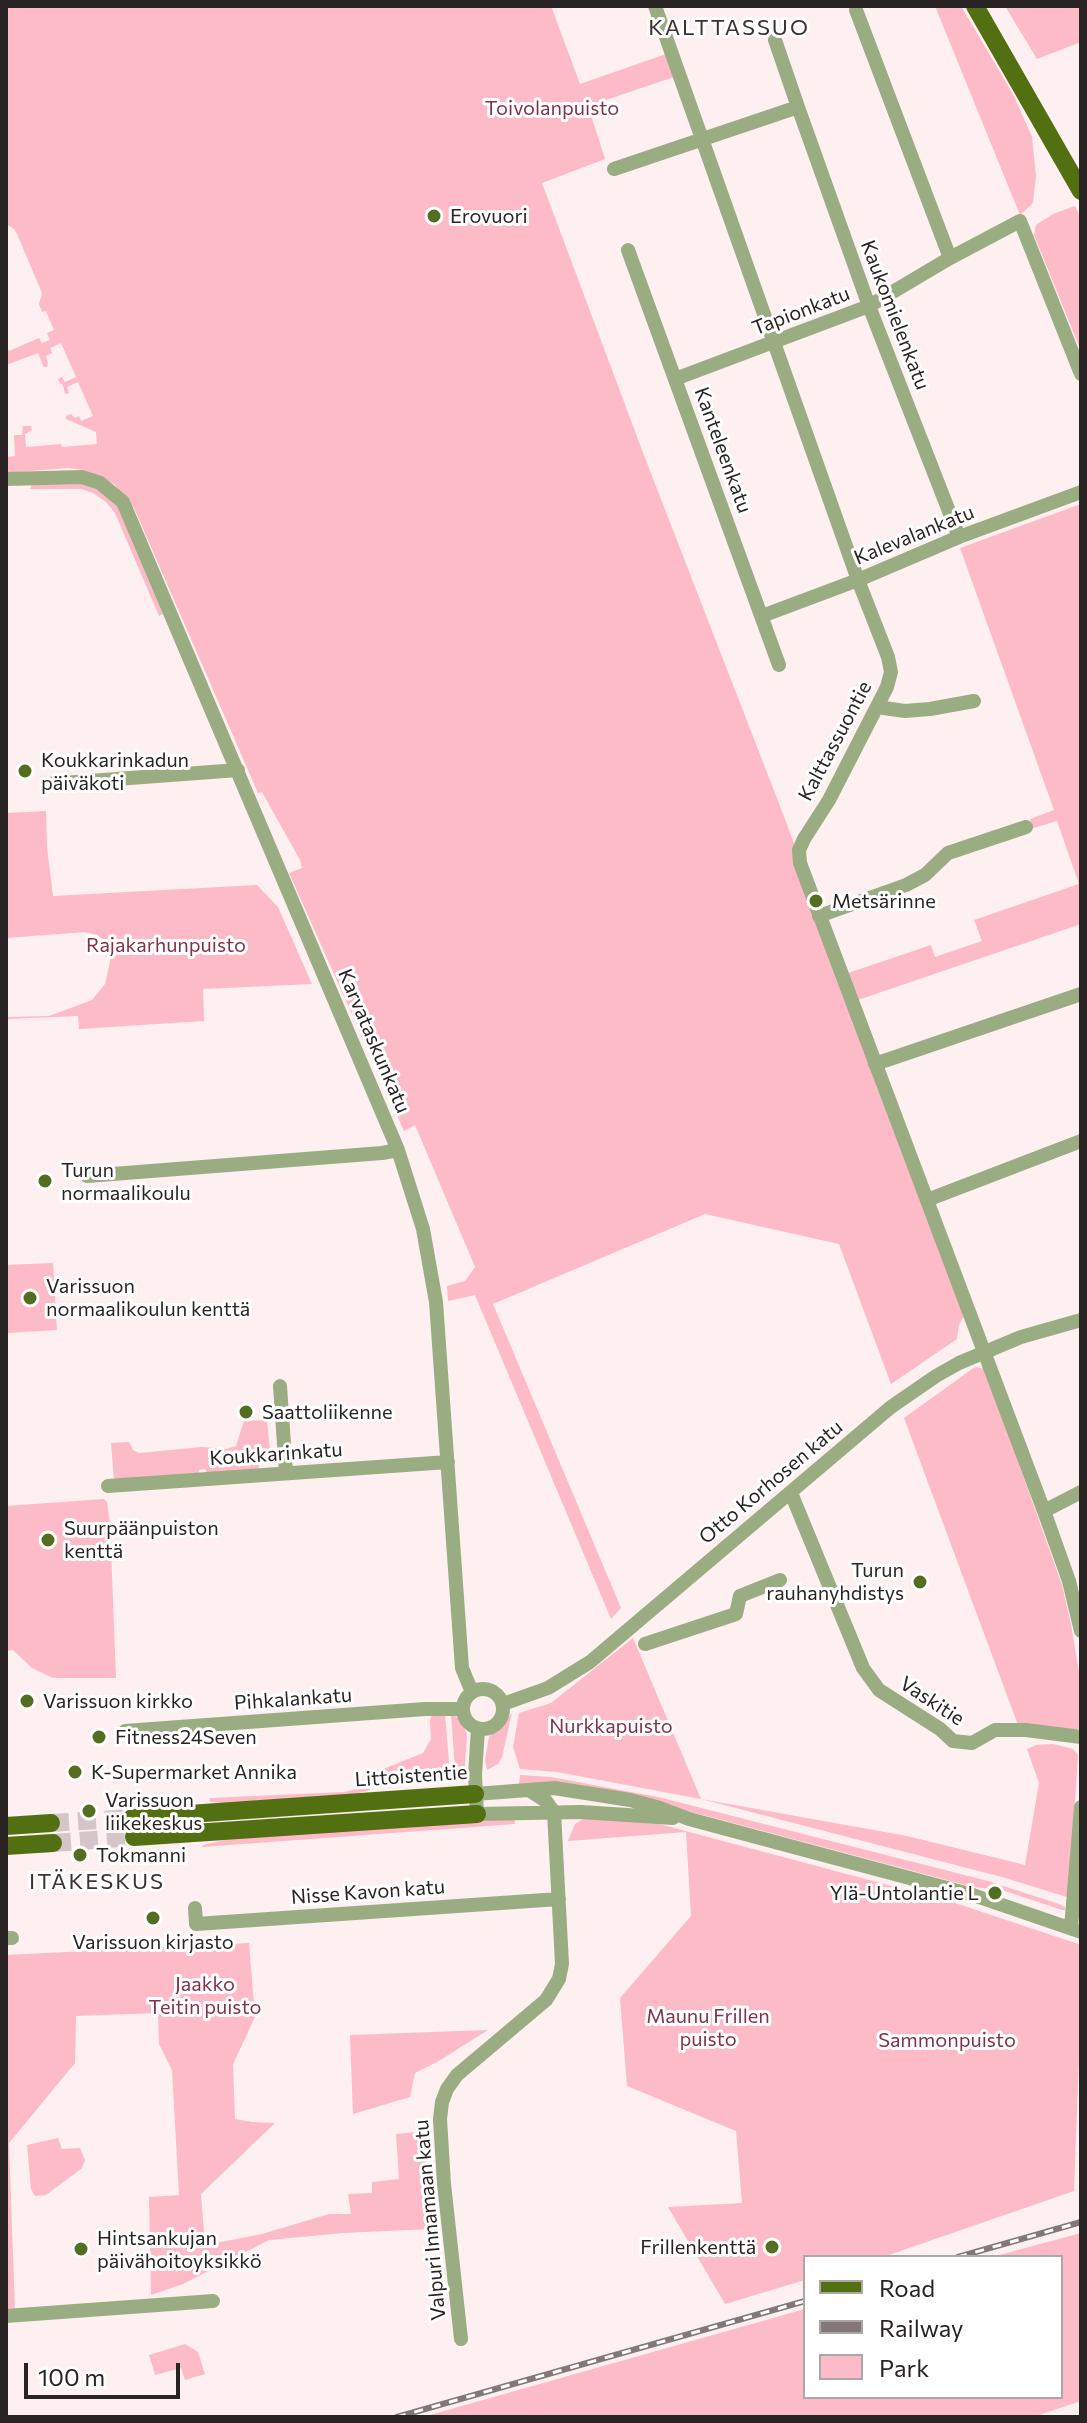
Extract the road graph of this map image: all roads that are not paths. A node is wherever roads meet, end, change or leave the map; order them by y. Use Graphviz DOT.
graph roads {
  1 [pos="655,6"];
  2 [pos="975,6"];
  3 [pos="856,10"];
  4 [pos="775,40"];
  5 [pos="798,107"];
  6 [pos="703,138"];
  7 [pos="614,169"];
  8 [pos="1081,191"];
  9 [pos="628,250"];
  10 [pos="950,258"];
  11 [pos="869,306"];
  12 [pos="774,343"];
  13 [pos="1081,374"];
  14 [pos="675,379"];
  15 [pos="6,479"];
  16 [pos="1081,492"];
  17 [pos="959,537"];
  18 [pos="858,580"];
  19 [pos="762,616"];
  20 [pos="779,665"];
  21 [pos="974,701"];
  22 [pos="877,707"];
  23 [pos="238,770"];
  24 [pos="49,784"];
  25 [pos="1026,827"];
  26 [pos="819,916"];
  27 [pos="1081,994"];
  28 [pos="875,1064"];
  29 [pos="1081,1141"];
  30 [pos="398,1150"];
  31 [pos="87,1176"];
  32 [pos="927,1200"];
  33 [pos="1081,1320"];
  34 [pos="984,1352"];
  35 [pos="280,1386"];
  36 [pos="448,1462"];
  37 [pos="286,1473"];
  38 [pos="108,1486"];
  39 [pos="1081,1492"];
  40 [pos="791,1493"];
  41 [pos="1044,1511"];
  42 [pos="1075,1579"];
  43 [pos="780,1580"];
  44 [pos="1081,1631"];
  45 [pos="645,1644"];
  46 [pos="472,1692"];
  47 [pos="503,1704"];
  48 [pos="463,1709"];
  49 [pos="478,1729"];
  50 [pos="125,1731"];
  51 [pos="1081,1737"];
  52 [pos="528,1789"];
  53 [pos="583,1792"];
  54 [pos="475,1794"];
  55 [pos="1081,1807"];
  56 [pos="554,1812"];
  57 [pos="477,1814"];
  58 [pos="132,1818"];
  59 [pos="689,1819"];
  60 [pos="51,1823"];
  61 [pos="6,1826"];
  62 [pos="134,1837"];
  63 [pos="53,1843"];
  64 [pos="6,1846"];
  65 [pos="559,1899"];
  66 [pos="195,1908"];
  67 [pos="1076,1930"];
  68 [pos="213,2301"];
  69 [pos="6,2316"];
  70 [pos="461,2339"];
  1 -- 6 [label="street, Kalttassuontie"];
  2 -- 8 [label="main road"];
  3 -- 10 [label="street"];
  4 -- 5 [label="street, Kaukomielenkatu"];
  5 -- 6 [label="street"];
  5 -- 11 [label="street, Kaukomielenkatu"];
  6 -- 7 [label="street"];
  6 -- 12 [label="street, Kalttassuontie"];
  9 -- 14 [label="street, Kanteleenkatu"];
  10 -- 11 [label="street, Tapionkatu"];
  10 -- 13 [label="street, Tapionkatu"];
  11 -- 12 [label="street, Tapionkatu"];
  11 -- 17 [label="street, Kaukomielenkatu"];
  12 -- 14 [label="street, Tapionkatu"];
  12 -- 18 [label="street, Kalttassuontie"];
  14 -- 19 [label="street, Kanteleenkatu"];
  15 -- 23 [label="street, Karvataskunkatu"];
  16 -- 17 [label="street, Kalevalankatu"];
  17 -- 18 [label="street, Kalevalankatu"];
  18 -- 19 [label="street, Kalevalankatu"];
  18 -- 22 [label="street, Kalttassuontie"];
  19 -- 20 [label="street, Kanteleenkatu"];
  21 -- 22 [label="street"];
  22 -- 26 [label="street, Kalttassuontie"];
  23 -- 24 [label="street"];
  23 -- 30 [label="street, Karvataskunkatu"];
  25 -- 26 [label="street"];
  26 -- 28 [label="street, Kalttassuontie"];
  27 -- 28 [label="street"];
  28 -- 32 [label="street, Kalttassuontie"];
  29 -- 32 [label="street"];
  30 -- 31 [label="street"];
  30 -- 36 [label="street, Karvataskunkatu"];
  32 -- 34 [label="street, Kalttassuontie"];
  33 -- 34 [label="street, Otto Korhosen katu"];
  34 -- 40 [label="street, Otto Korhosen katu"];
  34 -- 41 [label="street, Kalttassuontie"];
  35 -- 37 [label="street"];
  36 -- 37 [label="street, Koukkarinkatu"];
  36 -- 46 [label="street, Karvataskunkatu"];
  37 -- 38 [label="street, Koukkarinkatu"];
  39 -- 41 [label="street"];
  40 -- 47 [label="street, Otto Korhosen katu"];
  40 -- 51 [label="street, Vaskitie"];
  41 -- 42 [label="street, Kalttassuontie"];
  42 -- 44 [label="street, Kalttassuontie"];
  43 -- 45 [label="street"];
  46 -- 47 [label="street"];
  46 -- 48 [label="street"];
  47 -- 49 [label="street"];
  48 -- 49 [label="street"];
  48 -- 50 [label="street, Pihkalankatu"];
  49 -- 54 [label="street"];
  52 -- 53 [label="street, Littoistentie"];
  52 -- 54 [label="street, Littoistentie"];
  52 -- 56 [label="street"];
  53 -- 56 [label="street"];
  53 -- 59 [label="street, Littoistentie"];
  54 -- 57 [label="street"];
  54 -- 58 [label="main road, Littoistentie"];
  55 -- 67 [label="street"];
  56 -- 57 [label="street, Littoistentie"];
  56 -- 59 [label="street, Littoistentie"];
  56 -- 65 [label="street, Valpuri Innamaan katu"];
  57 -- 62 [label="main road, Littoistentie"];
  59 -- 67 [label="street, Littoistentie"];
  60 -- 61 [label="main road"];
  63 -- 64 [label="main road"];
  65 -- 66 [label="street, Nisse Kavon katu"];
  65 -- 70 [label="street, Valpuri Innamaan katu"];
  68 -- 69 [label="street"];
}
